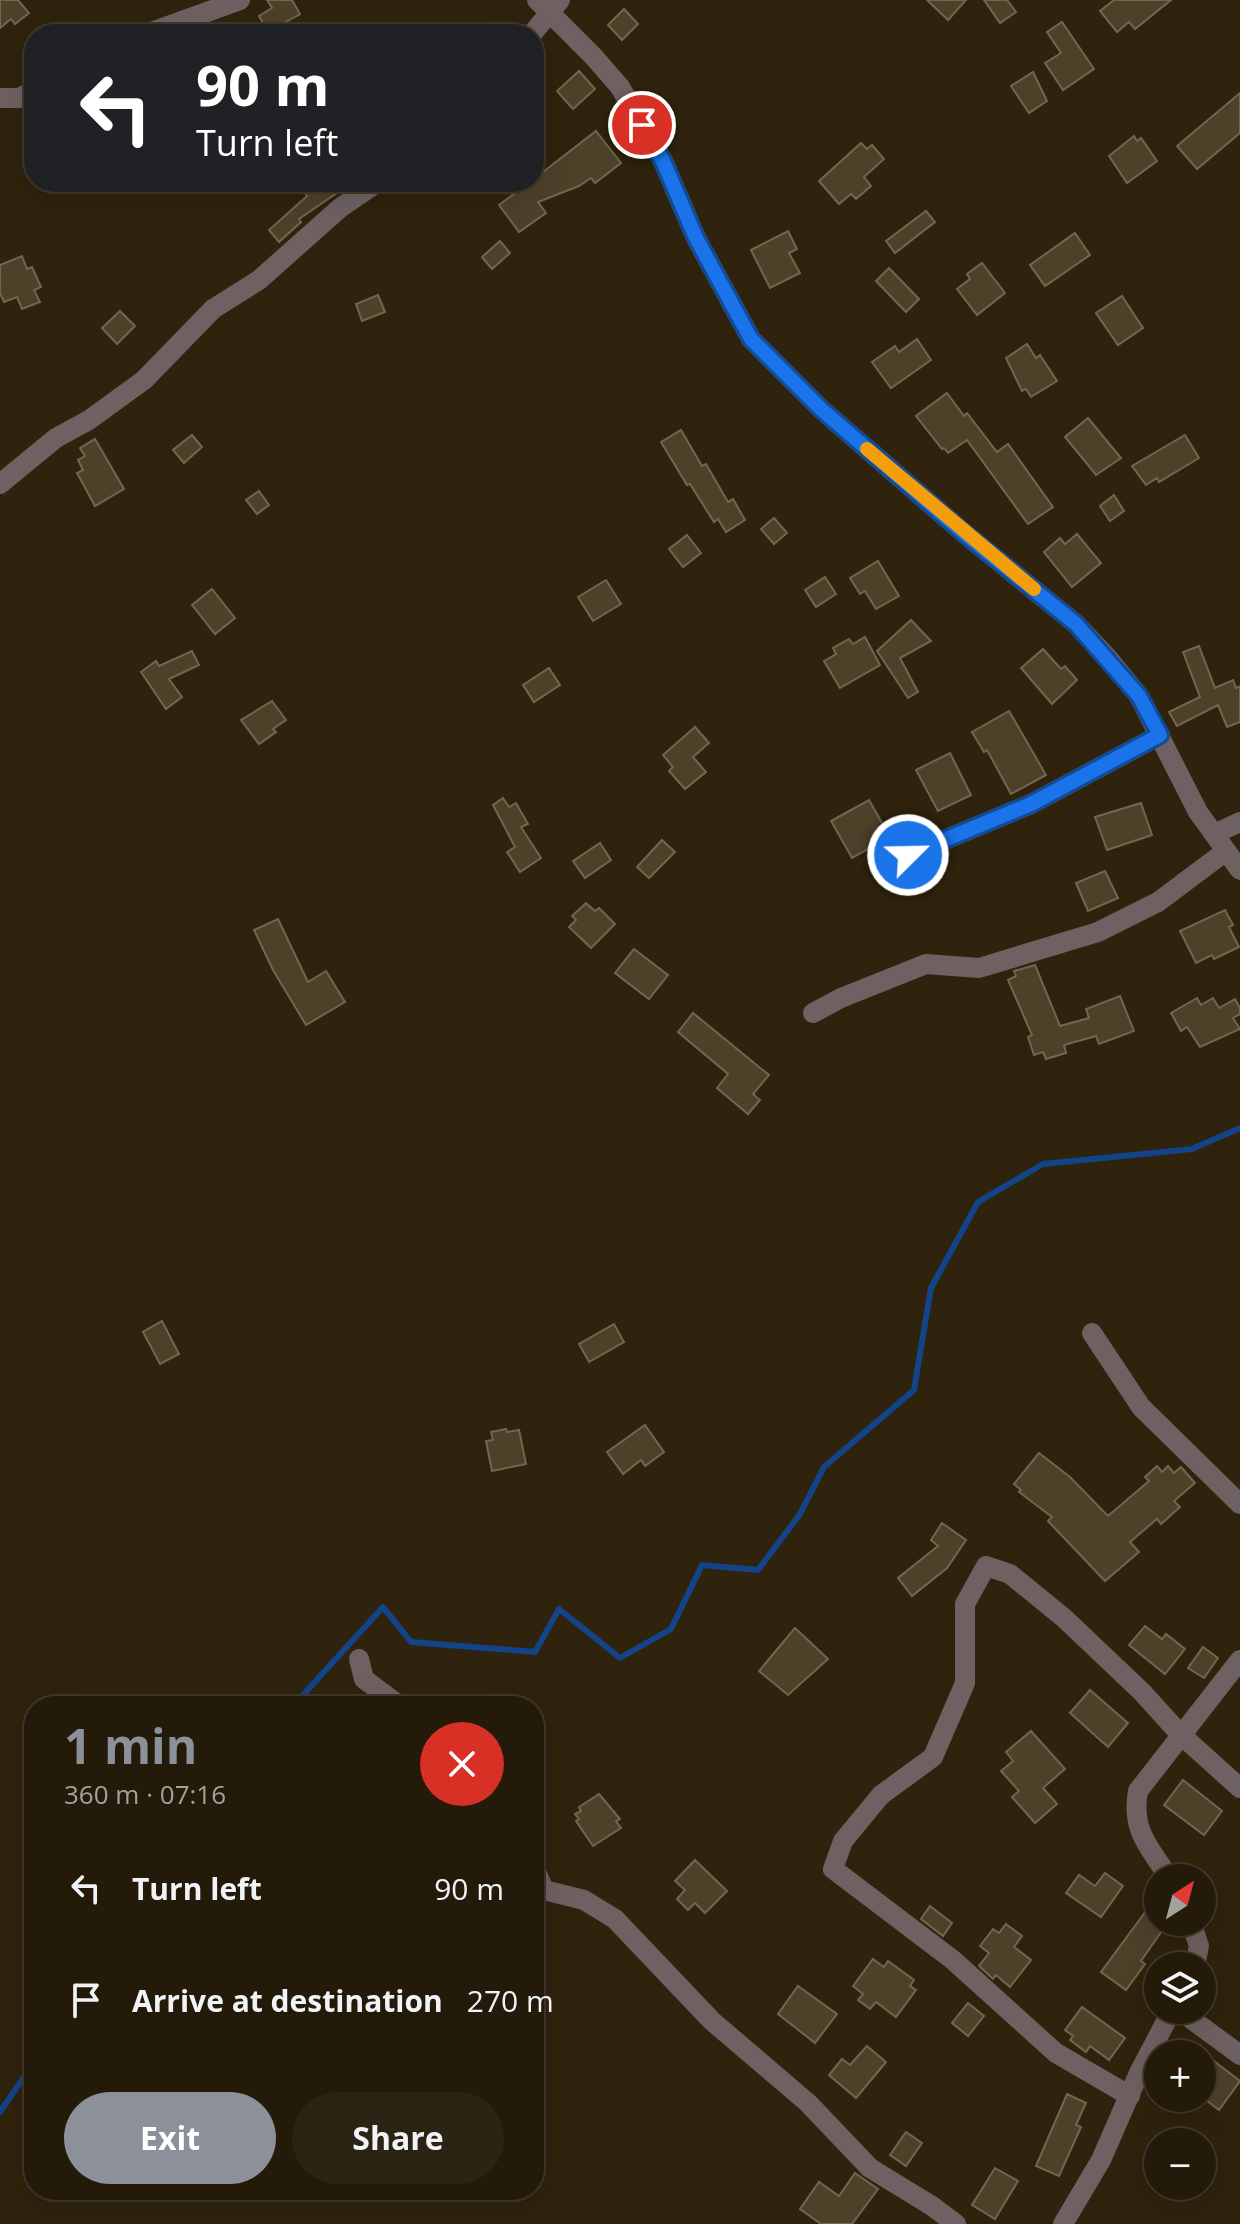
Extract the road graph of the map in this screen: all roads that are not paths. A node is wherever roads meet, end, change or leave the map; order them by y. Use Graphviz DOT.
graph roads {
  1 [pos="240,0"];
  2 [pos="549,4"];
  3 [pos="174,24"];
  4 [pos="538,24"];
  5 [pos="24,95"];
  6 [pos="0,98"];
  7 [pos="363,192"];
  8 [pos="0,484"];
  9 [pos="1160,735"];
  10 [pos="1240,822"];
  11 [pos="1214,834"];
  12 [pos="1226,851"];
  13 [pos="908,855"];
  14 [pos="1240,870"];
  15 [pos="813,1013"];
  16 [pos="1092,1333"];
  17 [pos="1240,1504"];
  18 [pos="359,1659"];
  19 [pos="1240,1660"];
  20 [pos="387,1696"];
  21 [pos="1180,1734"];
  22 [pos="1240,1788"];
  23 [pos="1160,1864"];
  24 [pos="544,1890"];
  25 [pos="1165,2024"];
  26 [pos="1198,2024"];
  27 [pos="1240,2055"];
  28 [pos="1130,2096"];
  29 [pos="956,2224"];
  30 [pos="1063,2224"];
  1 -- 3 [label="street"];
  2 -- 4 [label="street"];
  2 -- 9 [label="street"];
  5 -- 6 [label="street"];
  7 -- 8 [label="street"];
  9 -- 11 [label="street"];
  9 -- 13 [label="street"];
  10 -- 11 [label="street"];
  11 -- 12 [label="street"];
  12 -- 14 [label="street"];
  12 -- 15 [label="street"];
  16 -- 17 [label="street"];
  18 -- 20 [label="street"];
  19 -- 21 [label="street"];
  21 -- 22 [label="street"];
  21 -- 23 [label="street"];
  21 -- 28 [label="street"];
  24 -- 29 [label="street"];
  25 -- 28 [label="street"];
  26 -- 27 [label="street"];
  28 -- 30 [label="street"];
}
